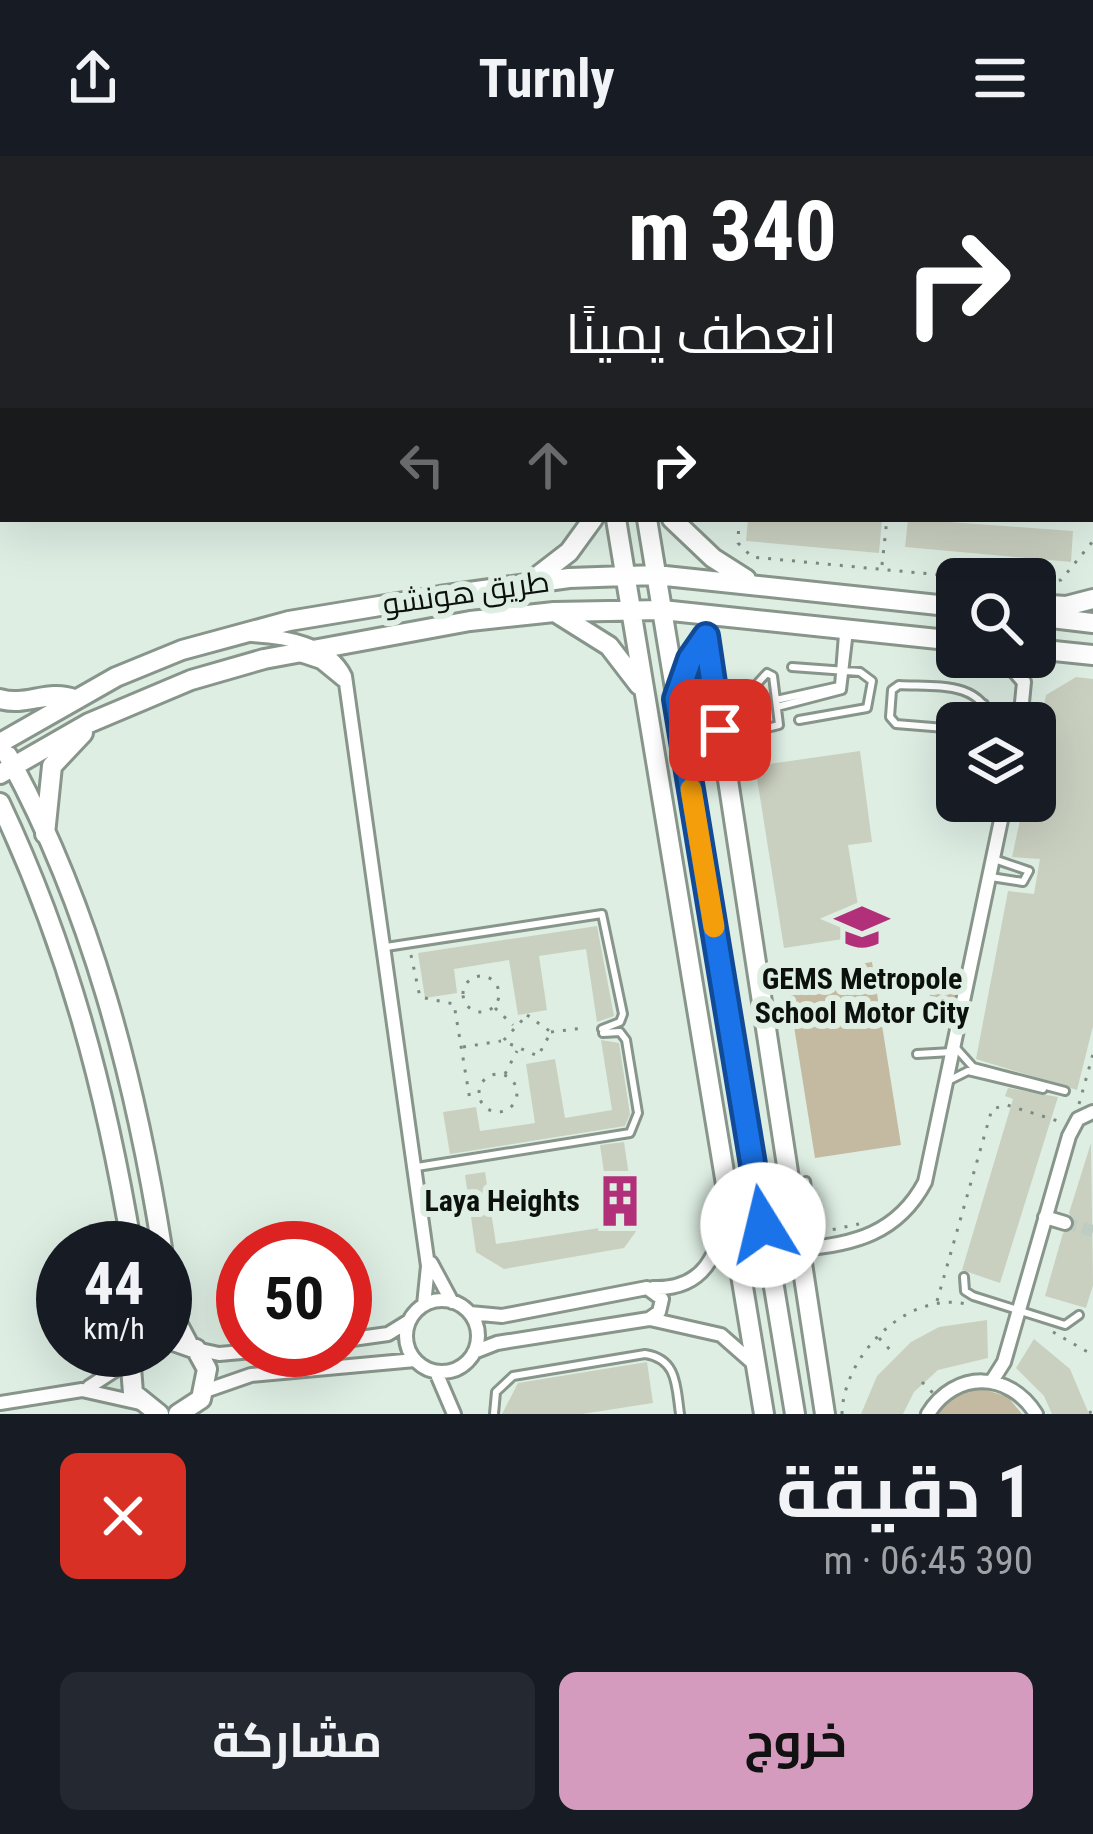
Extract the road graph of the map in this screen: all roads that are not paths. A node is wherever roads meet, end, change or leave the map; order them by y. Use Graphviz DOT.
graph roads {
  1 [pos="936,156"];
  2 [pos="955,156"];
  3 [pos="590,522"];
  4 [pos="617,522"];
  5 [pos="647,522"];
  6 [pos="675,522"];
  7 [pos="626,575"];
  8 [pos="656,575"];
  9 [pos="755,584"];
  10 [pos="524,585"];
  11 [pos="1093,598"];
  12 [pos="936,605"];
  13 [pos="1056,605"];
  14 [pos="632,609"];
  15 [pos="662,610"];
  16 [pos="554,612"];
  17 [pos="727,616"];
  18 [pos="1056,619"];
  19 [pos="754,620"];
  20 [pos="1093,623"];
  21 [pos="846,630"];
  22 [pos="231,635"];
  23 [pos="706,636"];
  24 [pos="936,639"];
  25 [pos="321,651"];
  26 [pos="1056,652"];
  27 [pos="298,655"];
  28 [pos="1093,655"];
  29 [pos="791,668"];
  30 [pos="843,670"];
  31 [pos="347,685"];
  32 [pos="837,692"];
  33 [pos="0,699"];
  34 [pos="74,699"];
  35 [pos="646,699"];
  36 [pos="676,699"];
  37 [pos="983,701"];
  38 [pos="776,703"];
  39 [pos="841,713"];
  40 [pos="799,720"];
  41 [pos="89,723"];
  42 [pos="936,727"];
  43 [pos="0,742"];
  44 [pos="6,770"];
  45 [pos="0,802"];
  46 [pos="1001,822"];
  47 [pos="45,834"];
  48 [pos="0,840"];
  49 [pos="994,859"];
  50 [pos="29,864"];
  51 [pos="990,877"];
  52 [pos="380,948"];
  53 [pos="956,1050"];
  54 [pos="917,1054"];
  55 [pos="950,1080"];
  56 [pos="1093,1112"];
  57 [pos="413,1168"];
  58 [pos="806,1180"];
  59 [pos="730,1204"];
  60 [pos="1046,1216"];
  61 [pos="127,1221"];
  62 [pos="157,1221"];
  63 [pos="1066,1223"];
  64 [pos="808,1249"];
  65 [pos="427,1257"];
  66 [pos="964,1277"];
  67 [pos="653,1288"];
  68 [pos="452,1302"];
  69 [pos="424,1305"];
  70 [pos="1019,1310"];
  71 [pos="470,1313"];
  72 [pos="1079,1315"];
  73 [pos="649,1319"];
  74 [pos="410,1320"];
  75 [pos="372,1336"];
  76 [pos="192,1345"];
  77 [pos="216,1351"];
  78 [pos="474,1352"];
  79 [pos="415,1360"];
  80 [pos="1004,1362"];
  81 [pos="460,1367"];
  82 [pos="758,1368"];
  83 [pos="436,1372"];
  84 [pos="102,1377"];
  85 [pos="131,1377"];
  86 [pos="992,1381"];
  87 [pos="1008,1386"];
  88 [pos="82,1390"];
  89 [pos="0,1403"];
  90 [pos="193,1406"];
  91 [pos="150,1411"];
  92 [pos="453,1412"];
  93 [pos="494,1414"];
  94 [pos="680,1414"];
  95 [pos="764,1414"];
  96 [pos="795,1414"];
  97 [pos="825,1414"];
  98 [pos="928,1414"];
  99 [pos="1036,1414"];
  1 -- 2 [label="street"];
  3 -- 10 [label="street"];
  4 -- 7 [label="street"];
  5 -- 8 [label="street"];
  6 -- 9 [label="street"];
  7 -- 8 [label="street, طريق هونشو"];
  7 -- 10 [label="street, طريق هونشو"];
  7 -- 14 [label="street"];
  8 -- 9 [label="street, طريق هونشو"];
  8 -- 15 [label="street"];
  9 -- 12 [label="street, طريق هونشو"];
  9 -- 19 [label="street"];
  10 -- 22 [label="street, طريق هونشو"];
  11 -- 13 [label="street"];
  14 -- 15 [label="street, طريق هونشو"];
  14 -- 16 [label="street, طريق هونشو"];
  14 -- 35 [label="street"];
  15 -- 17 [label="street, طريق هونشو"];
  15 -- 36 [label="street"];
  16 -- 25 [label="street, طريق هونشو"];
  16 -- 35 [label="street"];
  17 -- 19 [label="street, طريق هونشو"];
  17 -- 23 [label="street"];
  18 -- 20 [label="street"];
  19 -- 21 [label="street, طريق هونشو"];
  21 -- 24 [label="street, طريق هونشو"];
  21 -- 30 [label="lane"];
  22 -- 25 [label="street"];
  22 -- 34 [label="street, طريق هونشو"];
  23 -- 36 [label="street"];
  23 -- 64 [label="street"];
  25 -- 27 [label="street, طريق هونشو"];
  25 -- 31 [label="street"];
  26 -- 28 [label="street"];
  27 -- 31 [label="street"];
  27 -- 41 [label="street, طريق هونشو"];
  29 -- 30 [label="lane"];
  30 -- 32 [label="lane"];
  30 -- 38 [label="lane"];
  30 -- 39 [label="lane"];
  31 -- 52 [label="street"];
  32 -- 38 [label="lane"];
  32 -- 39 [label="lane"];
  33 -- 34 [label="street"];
  34 -- 43 [label="street, طريق هونشو"];
  35 -- 59 [label="street"];
  36 -- 96 [label="street"];
  37 -- 42 [label="lane"];
  38 -- 38 [label="lane"];
  39 -- 40 [label="lane"];
  41 -- 44 [label="street, طريق هونشو"];
  41 -- 47 [label="street"];
  43 -- 44 [label="street"];
  44 -- 47 [label="street"];
  45 -- 50 [label="street"];
  46 -- 49 [label="street"];
  47 -- 62 [label="street"];
  48 -- 50 [label="street"];
  49 -- 51 [label="street"];
  49 -- 51 [label="lane"];
  50 -- 61 [label="street"];
  51 -- 53 [label="street"];
  52 -- 57 [label="street"];
  52 -- 57 [label="lane"];
  53 -- 54 [label="lane"];
  53 -- 55 [label="street"];
  53 -- 55 [label="lane"];
  55 -- 64 [label="street"];
  56 -- 60 [label="street"];
  57 -- 65 [label="street"];
  58 -- 64 [label="lane"];
  59 -- 67 [label="street"];
  59 -- 82 [label="street"];
  60 -- 63 [label="street"];
  60 -- 70 [label="street"];
  64 -- 97 [label="street"];
  65 -- 68 [label="street"];
  65 -- 69 [label="street"];
  66 -- 70 [label="lane"];
  67 -- 71 [label="street"];
  67 -- 73 [label="street"];
  68 -- 69 [label="street"];
  68 -- 71 [label="street"];
  69 -- 74 [label="street"];
  70 -- 72 [label="lane"];
  70 -- 80 [label="street"];
  71 -- 78 [label="street"];
  73 -- 78 [label="street"];
  73 -- 82 [label="street"];
  74 -- 75 [label="street"];
  74 -- 79 [label="street"];
  76 -- 77 [label="street"];
  76 -- 90 [label="street"];
  78 -- 81 [label="street"];
  79 -- 83 [label="street"];
  79 -- 90 [label="street"];
  80 -- 86 [label="street"];
  80 -- 87 [label="street"];
  81 -- 83 [label="street"];
  81 -- 92 [label="street"];
  82 -- 95 [label="street"];
  83 -- 92 [label="street"];
  84 -- 88 [label="street"];
  85 -- 91 [label="street"];
  86 -- 87 [label="street"];
  86 -- 98 [label="street"];
  87 -- 99 [label="street"];
  88 -- 89 [label="street"];
  88 -- 91 [label="street"];
  93 -- 94 [label="lane"];
}
